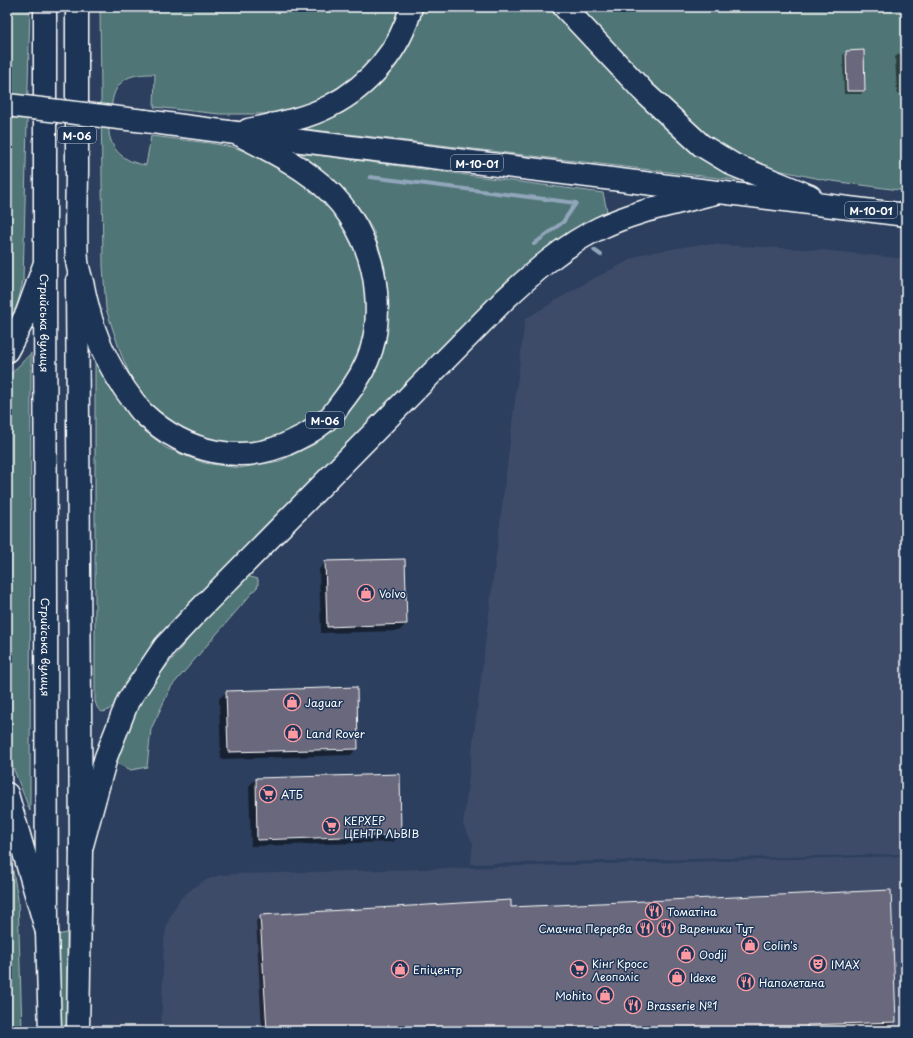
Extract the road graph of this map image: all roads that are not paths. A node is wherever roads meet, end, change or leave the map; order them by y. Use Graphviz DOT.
graph roads {
  1 [pos="44,7"];
  2 [pos="77,7"];
  3 [pos="411,7"];
  4 [pos="564,7"];
  5 [pos="7,105"];
  6 [pos="236,133"];
  7 [pos="719,192"];
  8 [pos="836,206"];
  9 [pos="906,215"];
  10 [pos="45,263"];
  11 [pos="77,263"];
  12 [pos="7,351"];
  13 [pos="7,794"];
  14 [pos="81,849"];
  15 [pos="47,932"];
  16 [pos="50,1031"];
  17 [pos="78,1031"];
  1 -- 10 [label="main road, Стрийська вулиця"];
  2 -- 11 [label="main road, М-06"];
  3 -- 6 [label="main road"];
  4 -- 8 [label="main road"];
  5 -- 6 [label="main road, М-06, bridge"];
  6 -- 7 [label="main road, М-10-01"];
  6 -- 11 [label="main road, М-06"];
  7 -- 8 [label="main road, М-10-01"];
  7 -- 14 [label="main road"];
  8 -- 9 [label="main road, М-10-01"];
  10 -- 12 [label="main road"];
  10 -- 15 [label="main road, Стрийська вулиця"];
  11 -- 14 [label="main road"];
  13 -- 15 [label="main road"];
  14 -- 17 [label="main road"];
  15 -- 16 [label="main road, Стрийська вулиця"];
}
